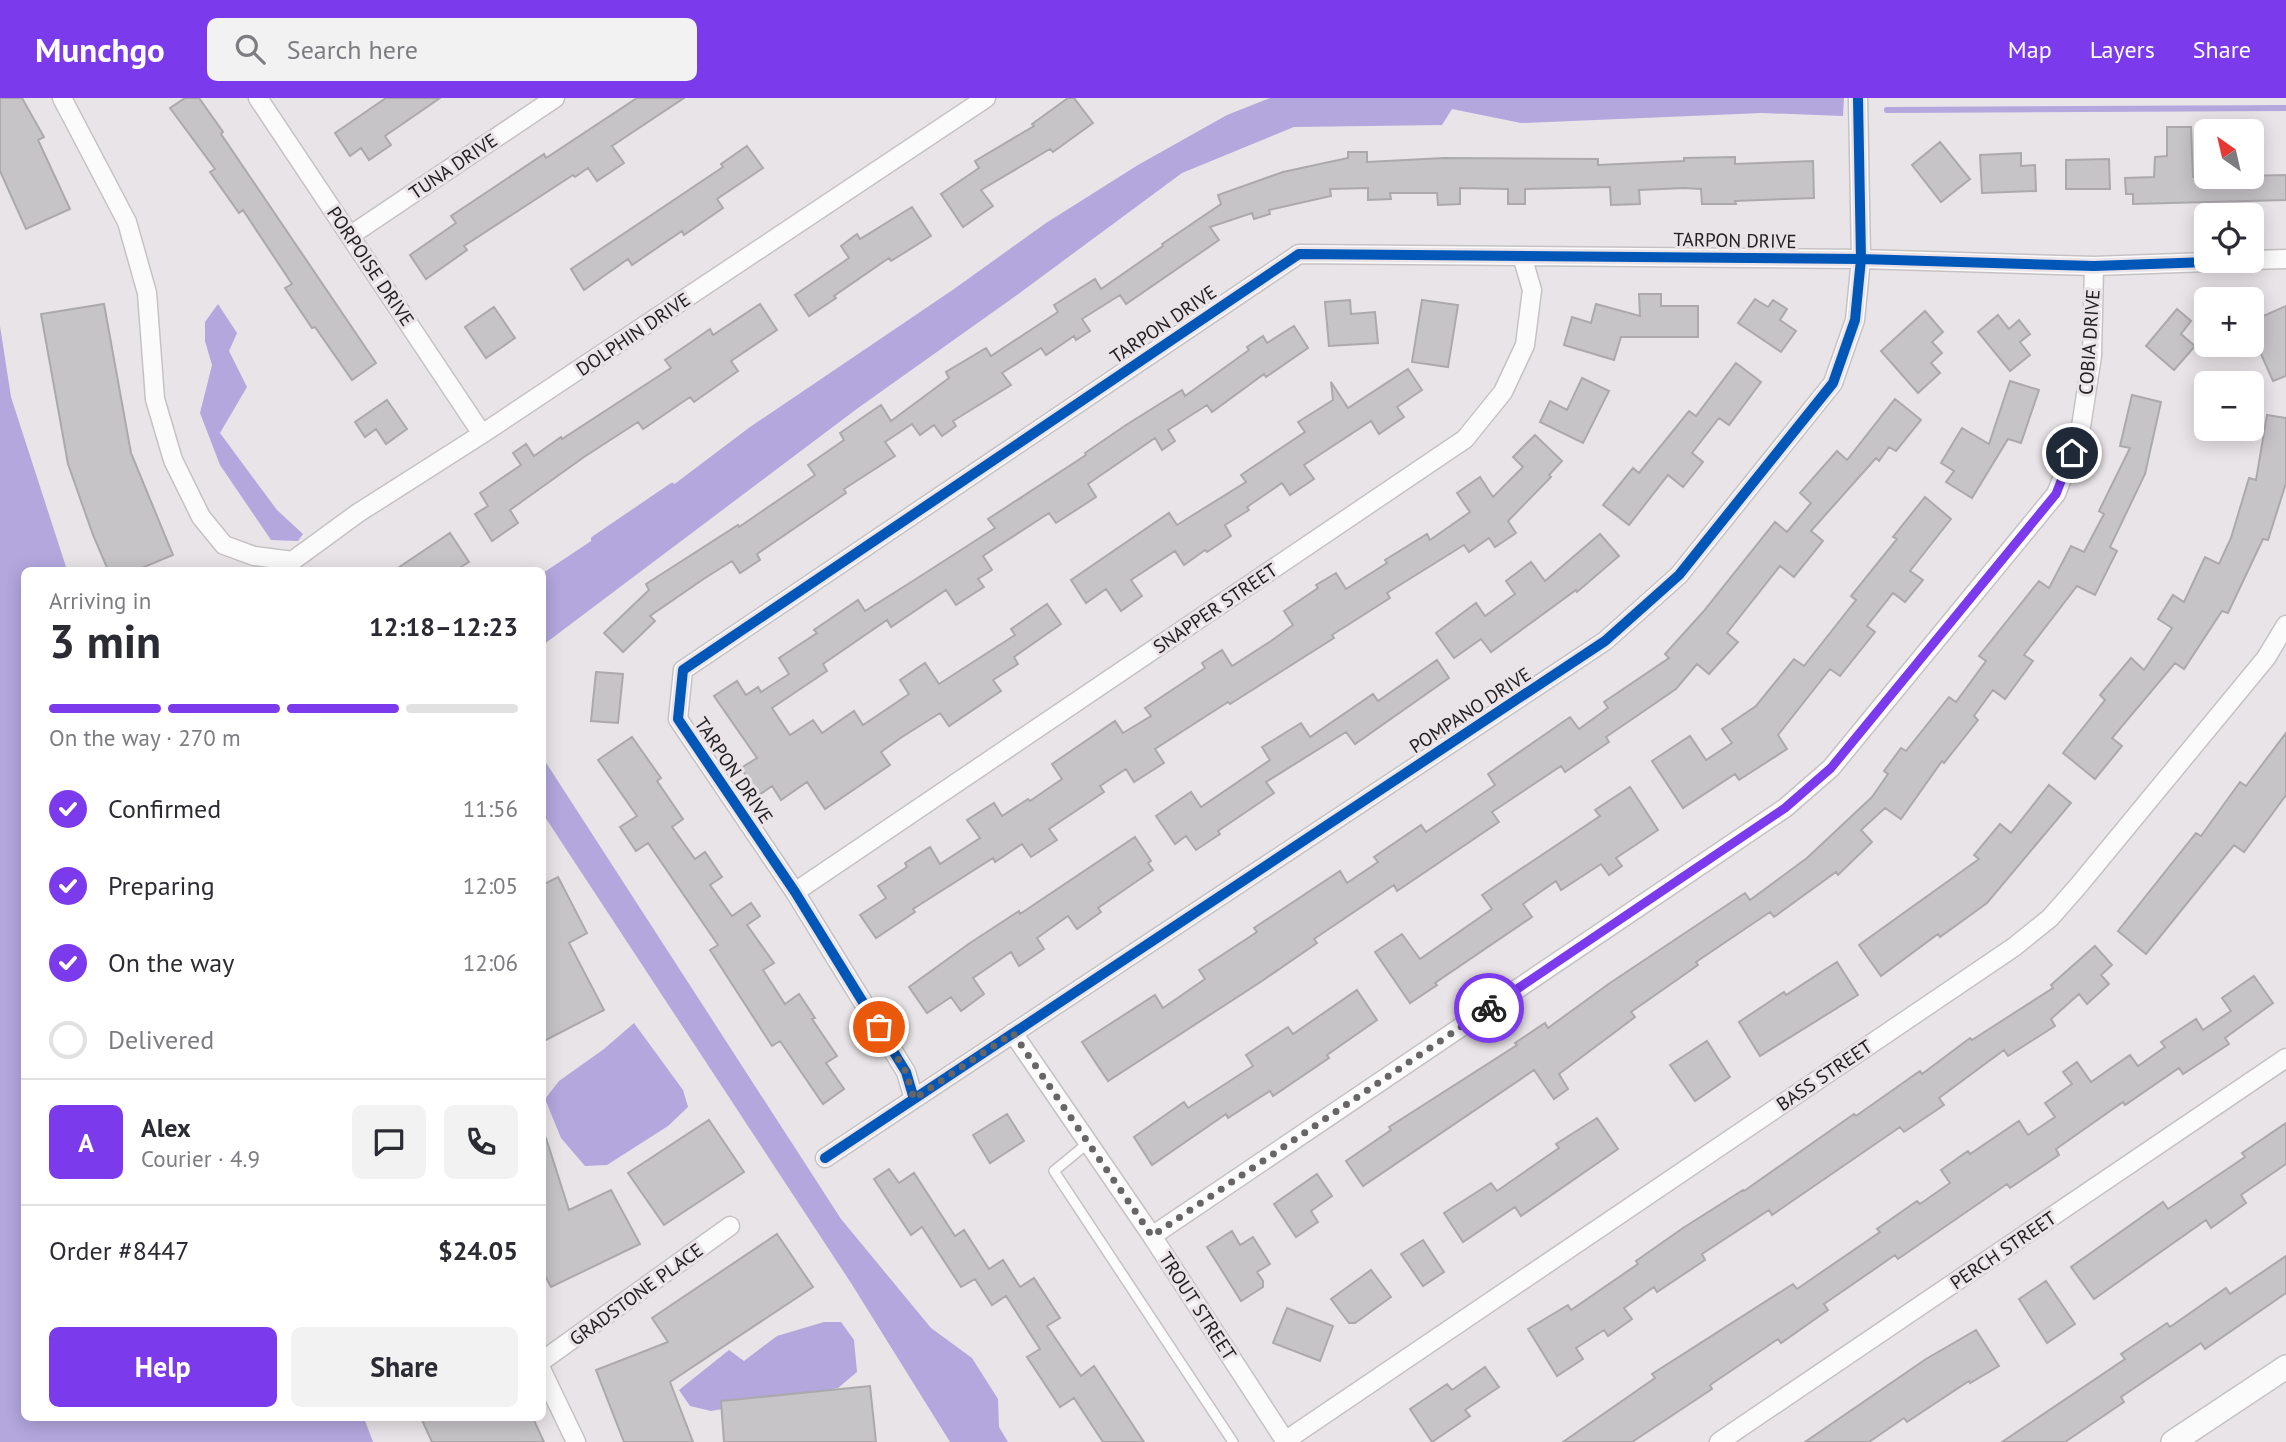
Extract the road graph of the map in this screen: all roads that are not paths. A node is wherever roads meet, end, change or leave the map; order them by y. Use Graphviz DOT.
graph roads {
  1 [pos="62,98"];
  2 [pos="258,98"];
  3 [pos="555,98"];
  4 [pos="986,98"];
  5 [pos="1858,98"];
  6 [pos="351,235"];
  7 [pos="1522,256"];
  8 [pos="1861,259"];
  9 [pos="2286,259"];
  10 [pos="2264,260"];
  11 [pos="2194,262"];
  12 [pos="2094,266"];
  13 [pos="482,435"];
  14 [pos="287,566"];
  15 [pos="2286,625"];
  16 [pos="795,892"];
  17 [pos="1013,1033"];
  18 [pos="2286,1058"];
  19 [pos="914,1099"];
  20 [pos="1088,1143"];
  21 [pos="825,1158"];
  22 [pos="730,1226"];
  23 [pos="1152,1236"];
  24 [pos="546,1358"];
  25 [pos="2286,1367"];
  26 [pos="546,1379"];
  27 [pos="576,1442"];
  28 [pos="1233,1442"];
  29 [pos="1285,1442"];
  30 [pos="1719,1442"];
  31 [pos="2173,1442"];
  1 -- 14 [label="street"];
  2 -- 6 [label="street, PORPOISE DRIVE"];
  3 -- 6 [label="street, TUNA DRIVE"];
  4 -- 13 [label="street, DOLPHIN DRIVE"];
  5 -- 8 [label="street, POMPANO DRIVE"];
  6 -- 13 [label="street, PORPOISE DRIVE"];
  7 -- 8 [label="street, TARPON DRIVE"];
  7 -- 16 [label="street, SNAPPER STREET"];
  7 -- 16 [label="street, TARPON DRIVE"];
  8 -- 12 [label="street, TARPON DRIVE"];
  8 -- 17 [label="street, POMPANO DRIVE"];
  9 -- 10 [label="street"];
  11 -- 12 [label="street, TARPON DRIVE"];
  12 -- 23 [label="street, COBIA DRIVE"];
  13 -- 14 [label="street, DOLPHIN DRIVE"];
  15 -- 29 [label="street, BASS STREET"];
  16 -- 19 [label="street, TARPON DRIVE"];
  17 -- 19 [label="street, POMPANO DRIVE"];
  17 -- 20 [label="street, TROUT STREET"];
  18 -- 30 [label="street, PERCH STREET"];
  19 -- 21 [label="street, POMPANO DRIVE"];
  20 -- 23 [label="street, TROUT STREET"];
  20 -- 28 [label="lane"];
  22 -- 24 [label="street, GRADSTONE PLACE"];
  23 -- 29 [label="street, TROUT STREET"];
  25 -- 31 [label="street"];
  26 -- 27 [label="street"];
}
